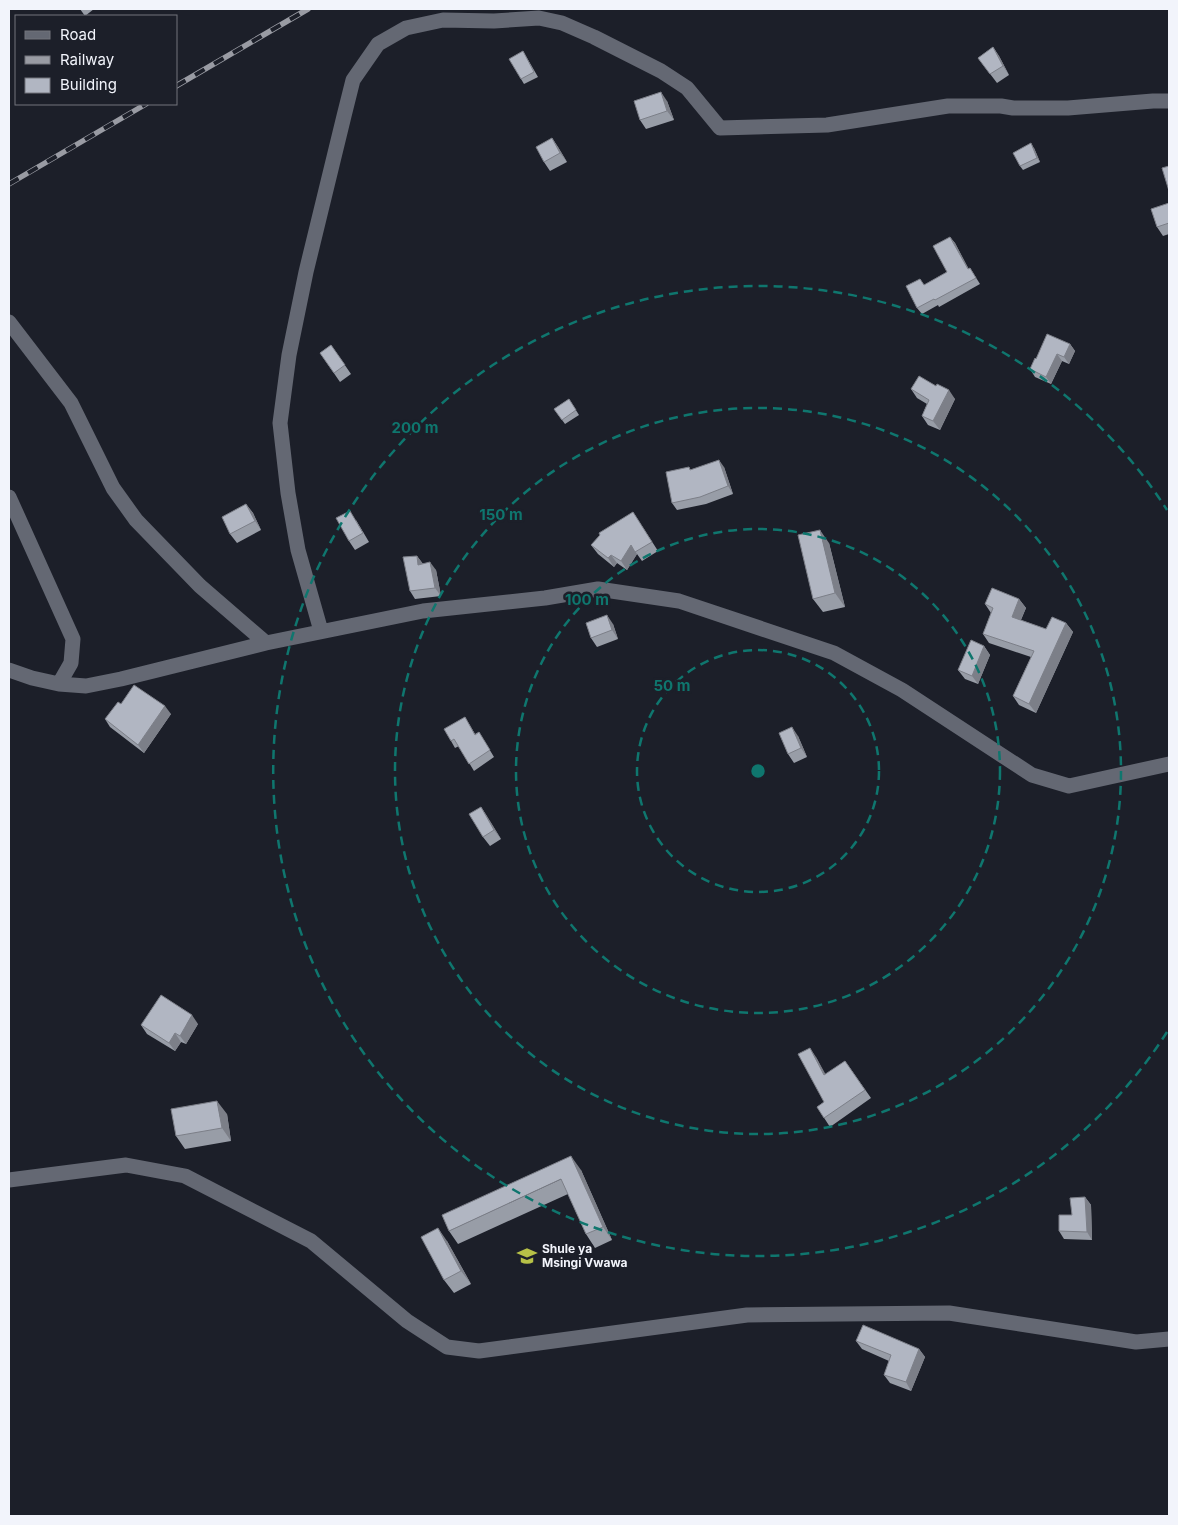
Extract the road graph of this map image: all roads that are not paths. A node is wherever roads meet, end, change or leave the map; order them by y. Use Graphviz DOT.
graph roads {
  1 [pos="1169,101"];
  2 [pos="9,322"];
  3 [pos="9,497"];
  4 [pos="320,631"];
  5 [pos="266,643"];
  6 [pos="9,670"];
  7 [pos="59,684"];
  8 [pos="1169,764"];
  9 [pos="9,1180"];
  10 [pos="1169,1339"];
  1 -- 4 [label="street"];
  2 -- 5 [label="street"];
  3 -- 7 [label="street"];
  4 -- 5 [label="street"];
  4 -- 8 [label="street"];
  5 -- 7 [label="street"];
  6 -- 7 [label="street"];
  9 -- 10 [label="street"];
}
